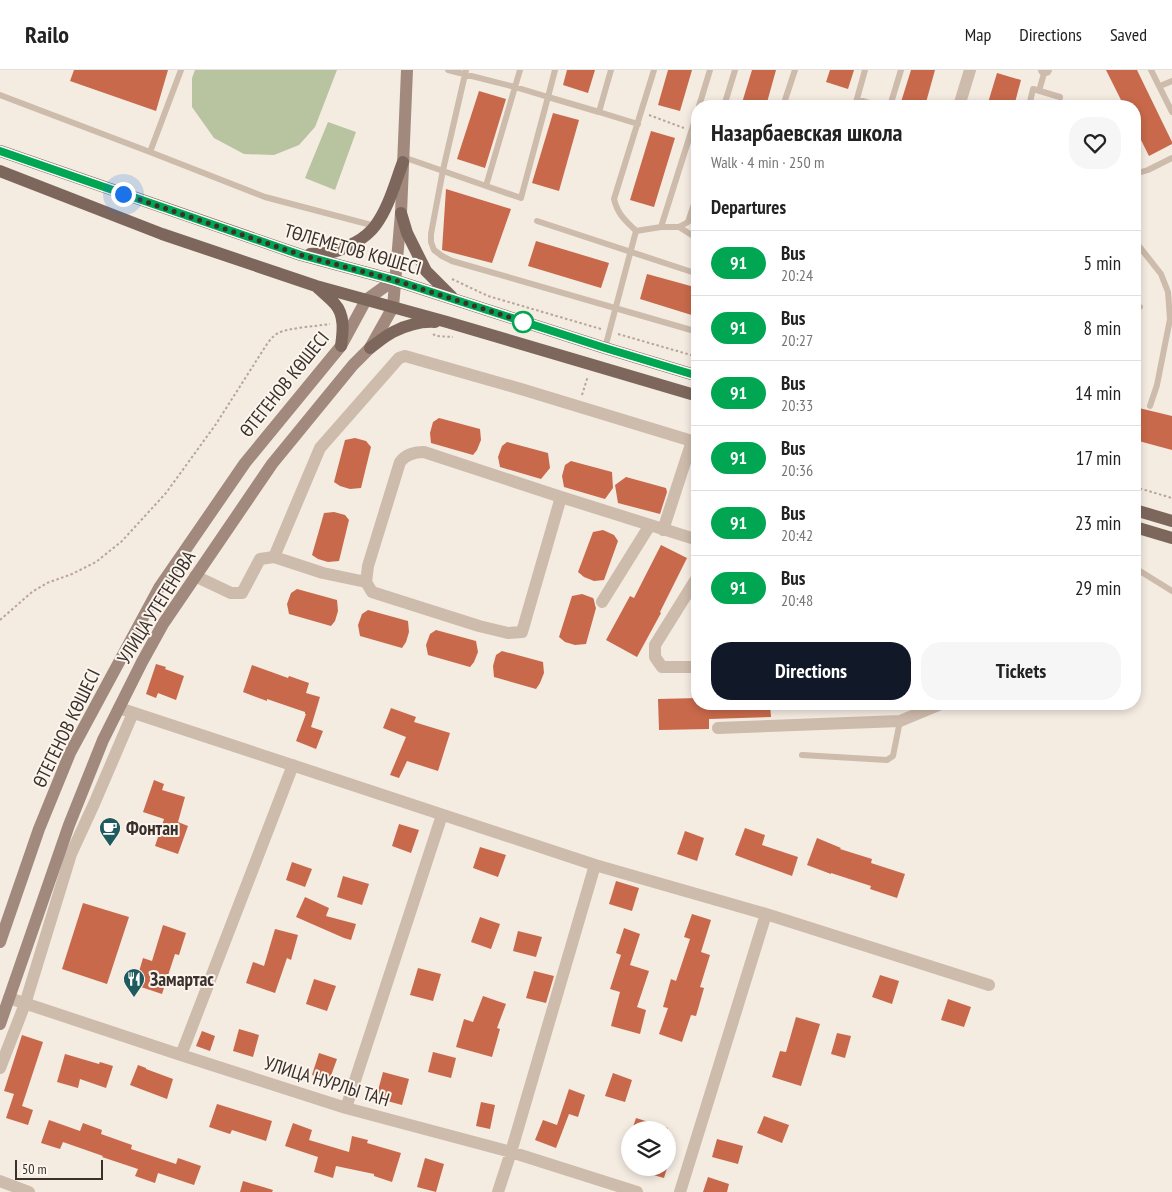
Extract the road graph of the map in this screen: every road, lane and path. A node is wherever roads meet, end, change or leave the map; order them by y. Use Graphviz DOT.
graph roads {
  1 [pos="181,70"];
  2 [pos="407,70"];
  3 [pos="448,70"];
  4 [pos="520,70"];
  5 [pos="555,70"];
  6 [pos="611,70"];
  7 [pos="654,70"];
  8 [pos="710,70"];
  9 [pos="735,70"];
  10 [pos="794,70"];
  11 [pos="865,70"];
  12 [pos="901,70"];
  13 [pos="970,70"];
  14 [pos="1045,70"];
  15 [pos="1151,70"];
  16 [pos="465,72"];
  17 [pos="1172,81"];
  18 [pos="1160,86"];
  19 [pos="515,87"];
  20 [pos="1039,91"];
  21 [pos="0,95"];
  22 [pos="548,97"];
  23 [pos="701,100"];
  24 [pos="726,100"];
  25 [pos="785,100"];
  26 [pos="857,100"];
  27 [pos="892,100"];
  28 [pos="961,100"];
  29 [pos="1030,100"];
  30 [pos="1059,100"];
  31 [pos="599,112"];
  32 [pos="642,112"];
  33 [pos="1172,112"];
  34 [pos="638,124"];
  35 [pos="691,130"];
  36 [pos="691,140"];
  37 [pos="0,151"];
  38 [pos="150,152"];
  39 [pos="1172,158"];
  40 [pos="403,160"];
  41 [pos="443,170"];
  42 [pos="0,171"];
  43 [pos="1141,172"];
  44 [pos="486,186"];
  45 [pos="401,213"];
  46 [pos="691,213"];
  47 [pos="536,221"];
  48 [pos="375,226"];
  49 [pos="661,227"];
  50 [pos="679,227"];
  51 [pos="636,230"];
  52 [pos="691,235"];
  53 [pos="1141,249"];
  54 [pos="630,253"];
  55 [pos="301,255"];
  56 [pos="691,272"];
  57 [pos="448,276"];
  58 [pos="394,280"];
  59 [pos="316,286"];
  60 [pos="454,299"];
  61 [pos="366,300"];
  62 [pos="393,307"];
  63 [pos="616,308"];
  64 [pos="447,322"];
  65 [pos="342,323"];
  66 [pos="691,330"];
  67 [pos="610,332"];
  68 [pos="340,346"];
  69 [pos="370,348"];
  70 [pos="605,348"];
  71 [pos="691,355"];
  72 [pos="691,374"];
  73 [pos="588,376"];
  74 [pos="691,394"];
  75 [pos="578,406"];
  76 [pos="1150,406"];
  77 [pos="691,441"];
  78 [pos="691,453"];
  79 [pos="1141,489"];
  80 [pos="561,497"];
  81 [pos="1172,498"];
  82 [pos="1141,512"];
  83 [pos="1172,522"];
  84 [pos="650,525"];
  85 [pos="1141,529"];
  86 [pos="664,530"];
  87 [pos="691,538"];
  88 [pos="1172,538"];
  89 [pos="274,557"];
  90 [pos="1141,572"];
  91 [pos="196,576"];
  92 [pos="366,582"];
  93 [pos="691,587"];
  94 [pos="1172,592"];
  95 [pos="602,602"];
  96 [pos="0,620"];
  97 [pos="691,667"];
  98 [pos="119,708"];
  99 [pos="927,710"];
  100 [pos="133,713"];
  101 [pos="900,721"];
  102 [pos="718,728"];
  103 [pos="802,755"];
  104 [pos="293,765"];
  105 [pos="442,815"];
  106 [pos="594,865"];
  107 [pos="766,914"];
  108 [pos="0,942"];
  109 [pos="989,985"];
  110 [pos="9,998"];
  111 [pos="25,1004"];
  112 [pos="0,1024"];
  113 [pos="181,1055"];
  114 [pos="0,1068"];
  115 [pos="346,1108"];
  116 [pos="511,1152"];
  117 [pos="0,1180"];
  118 [pos="29,1192"];
  119 [pos="498,1192"];
  120 [pos="637,1192"];
  121 [pos="680,1192"];
  1 -- 38 [label="lane"];
  2 -- 40 [label="main road, УЛИЦА УТЕГЕНОВА"];
  3 -- 16 [label="lane"];
  4 -- 19 [label="lane"];
  5 -- 22 [label="lane"];
  6 -- 31 [label="lane"];
  7 -- 32 [label="lane"];
  8 -- 23 [label="lane"];
  9 -- 24 [label="lane"];
  10 -- 25 [label="lane"];
  11 -- 26 [label="lane"];
  12 -- 27 [label="lane"];
  13 -- 28 [label="street"];
  14 -- 20 [label="lane"];
  15 -- 18 [label="lane"];
  16 -- 19 [label="lane"];
  16 -- 41 [label="lane"];
  17 -- 18 [label="lane"];
  18 -- 33 [label="lane"];
  19 -- 22 [label="lane"];
  19 -- 44 [label="lane"];
  20 -- 29 [label="lane"];
  20 -- 30 [label="lane"];
  21 -- 38 [label="lane"];
  22 -- 31 [label="lane"];
  22 -- 44 [label="lane"];
  31 -- 34 [label="lane"];
  32 -- 34 [label="lane"];
  32 -- 35 [label="path"];
  34 -- 51 [label="lane"];
  36 -- 49 [label="lane"];
  37 -- 55 [label="main road, ТӨЛЕМЕТОВ КӨШЕСІ"];
  38 -- 48 [label="lane"];
  39 -- 43 [label="lane"];
  40 -- 41 [label="lane"];
  40 -- 45 [label="main road, УЛИЦА УТЕГЕНОВА"];
  40 -- 48 [label="main road"];
  41 -- 44 [label="lane"];
  41 -- 63 [label="lane"];
  42 -- 59 [label="main road"];
  45 -- 58 [label="main road, УЛИЦА УТЕГЕНОВА"];
  45 -- 60 [label="main road"];
  46 -- 50 [label="lane"];
  47 -- 54 [label="lane"];
  48 -- 55 [label="main road"];
  49 -- 50 [label="lane"];
  49 -- 51 [label="lane"];
  50 -- 52 [label="lane"];
  51 -- 54 [label="lane"];
  53 -- 76 [label="lane"];
  54 -- 56 [label="lane"];
  54 -- 63 [label="lane"];
  55 -- 58 [label="main road, ТӨЛЕМЕТОВ КӨШЕСІ"];
  57 -- 67 [label="path"];
  58 -- 60 [label="main road, ТӨЛЕМЕТОВ КӨШЕСІ"];
  58 -- 61 [label="main road"];
  58 -- 62 [label="main road, УЛИЦА УТЕГЕНОВА"];
  59 -- 61 [label="main road"];
  59 -- 65 [label="main road"];
  60 -- 70 [label="main road, ТӨЛЕМЕТОВ КӨШЕСІ"];
  61 -- 62 [label="main road"];
  61 -- 68 [label="main road, ӨТЕГЕНОВ КӨШЕСІ"];
  62 -- 64 [label="main road"];
  62 -- 69 [label="main road, УЛИЦА УТЕГЕНОВА"];
  63 -- 66 [label="lane"];
  63 -- 67 [label="lane"];
  64 -- 69 [label="main road"];
  64 -- 74 [label="main road"];
  65 -- 68 [label="main road"];
  65 -- 96 [label="path"];
  67 -- 70 [label="lane"];
  67 -- 71 [label="path"];
  68 -- 108 [label="main road, ӨТЕГЕНОВ КӨШЕСІ"];
  69 -- 91 [label="main road, УЛИЦА УТЕГЕНОВА"];
  70 -- 72 [label="main road, ТӨЛЕМЕТОВ КӨШЕСІ"];
  73 -- 75 [label="path"];
  75 -- 77 [label="street"];
  75 -- 89 [label="street"];
  78 -- 86 [label="street"];
  79 -- 81 [label="path"];
  80 -- 84 [label="street"];
  80 -- 92 [label="street"];
  80 -- 92 [label="street"];
  82 -- 83 [label="main road"];
  84 -- 86 [label="street"];
  84 -- 95 [label="street"];
  85 -- 88 [label="main road"];
  86 -- 87 [label="street"];
  89 -- 91 [label="street"];
  89 -- 92 [label="street"];
  90 -- 94 [label="lane"];
  91 -- 98 [label="main road, УЛИЦА УТЕГЕНОВА"];
  93 -- 97 [label="street"];
  98 -- 100 [label="street"];
  98 -- 110 [label="main road, УЛИЦА УТЕГЕНОВА"];
  99 -- 101 [label="street"];
  100 -- 104 [label="street"];
  100 -- 111 [label="street"];
  101 -- 102 [label="street"];
  101 -- 103 [label="lane"];
  104 -- 105 [label="street"];
  104 -- 113 [label="street"];
  105 -- 106 [label="street"];
  105 -- 115 [label="street"];
  106 -- 107 [label="street"];
  106 -- 116 [label="street"];
  107 -- 109 [label="street"];
  107 -- 121 [label="street"];
  110 -- 111 [label="street, УЛИЦА НУРЛЫ ТАН"];
  110 -- 112 [label="main road, УЛИЦА УТЕГЕНОВА"];
  111 -- 113 [label="street, УЛИЦА НУРЛЫ ТАН"];
  111 -- 114 [label="street"];
  113 -- 115 [label="street, УЛИЦА НУРЛЫ ТАН"];
  115 -- 116 [label="street, УЛИЦА НУРЛЫ ТАН"];
  116 -- 119 [label="street"];
  116 -- 120 [label="street, УЛИЦА НУРЛЫ ТАН"];
  117 -- 118 [label="street"];
}
